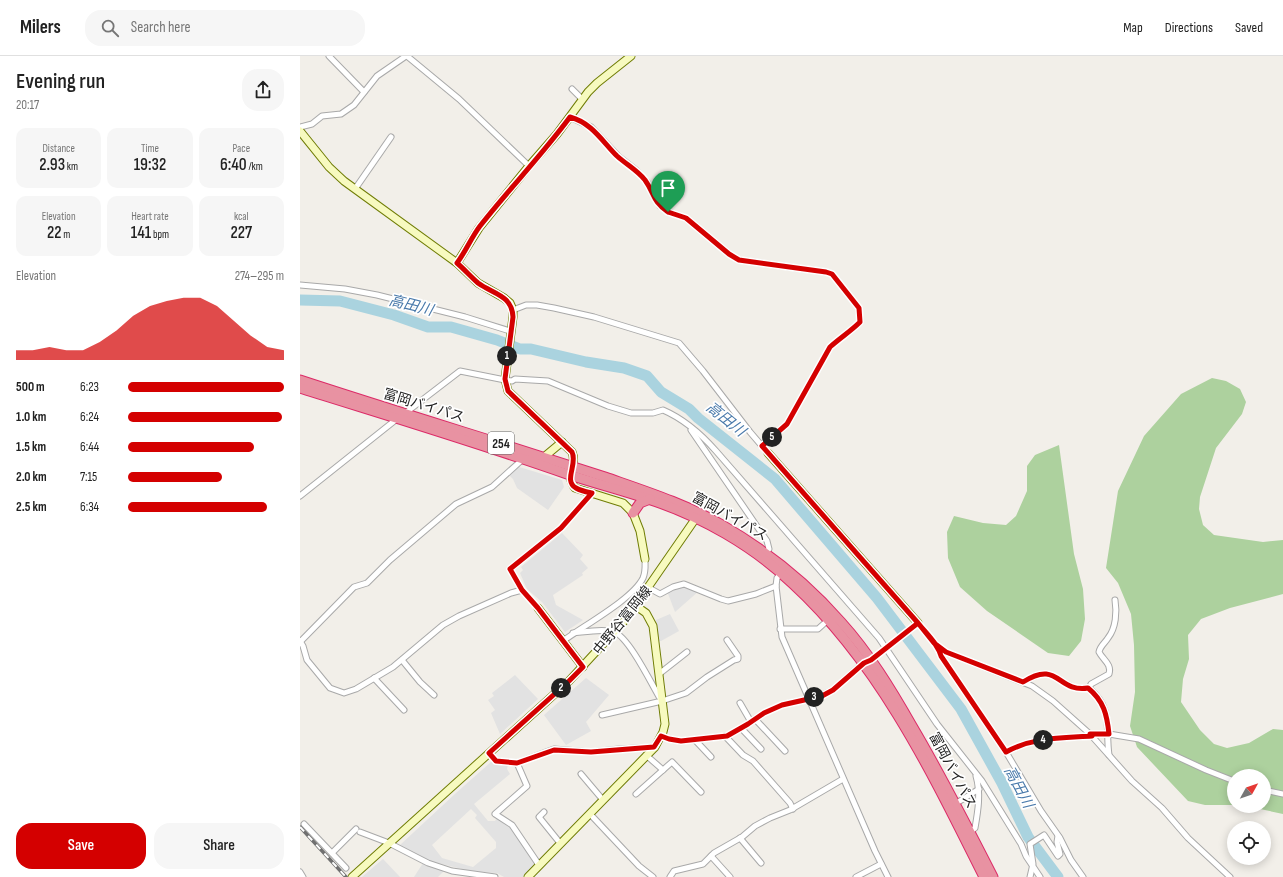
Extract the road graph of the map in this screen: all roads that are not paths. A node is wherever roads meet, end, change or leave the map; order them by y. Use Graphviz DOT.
graph roads {
  1 [pos="329,56"];
  2 [pos="407,56"];
  3 [pos="631,56"];
  4 [pos="572,88"];
  5 [pos="364,92"];
  6 [pos="582,99"];
  7 [pos="570,117"];
  8 [pos="300,127"];
  9 [pos="300,132"];
  10 [pos="391,136"];
  11 [pos="529,166"];
  12 [pos="355,189"];
  13 [pos="457,263"];
  14 [pos="300,285"];
  15 [pos="513,310"];
  16 [pos="510,333"];
  17 [pos="300,380"];
  18 [pos="505,380"];
  19 [pos="300,388"];
  20 [pos="401,416"];
  21 [pos="688,425"];
  22 [pos="562,442"];
  23 [pos="762,446"];
  24 [pos="768,453"];
  25 [pos="544,457"];
  26 [pos="523,458"];
  27 [pos="572,471"];
  28 [pos="592,493"];
  29 [pos="300,496"];
  30 [pos="650,500"];
  31 [pos="633,513"];
  32 [pos="698,516"];
  33 [pos="766,553"];
  34 [pos="645,559"];
  35 [pos="781,572"];
  36 [pos="776,586"];
  37 [pos="649,588"];
  38 [pos="522,590"];
  39 [pos="1115,600"];
  40 [pos="636,606"];
  41 [pos="538,608"];
  42 [pos="828,620"];
  43 [pos="916,624"];
  44 [pos="780,629"];
  45 [pos="615,632"];
  46 [pos="573,633"];
  47 [pos="727,640"];
  48 [pos="300,641"];
  49 [pos="563,641"];
  50 [pos="939,648"];
  51 [pos="886,649"];
  52 [pos="687,652"];
  53 [pos="402,660"];
  54 [pos="867,661"];
  55 [pos="583,667"];
  56 [pos="659,674"];
  57 [pos="374,678"];
  58 [pos="1023,682"];
  59 [pos="1088,688"];
  60 [pos="434,695"];
  61 [pos="808,699"];
  62 [pos="662,701"];
  63 [pos="740,703"];
  64 [pos="404,710"];
  65 [pos="602,715"];
  66 [pos="753,720"];
  67 [pos="741,728"];
  68 [pos="1109,734"];
  69 [pos="1091,735"];
  70 [pos="661,736"];
  71 [pos="725,736"];
  72 [pos="695,740"];
  73 [pos="654,747"];
  74 [pos="761,749"];
  75 [pos="785,751"];
  76 [pos="1006,752"];
  77 [pos="489,753"];
  78 [pos="646,755"];
  79 [pos="1109,755"];
  80 [pos="711,757"];
  81 [pos="517,763"];
  82 [pos="663,770"];
  83 [pos="975,773"];
  84 [pos="581,774"];
  85 [pos="1227,777"];
  86 [pos="843,779"];
  87 [pos="979,789"];
  88 [pos="1271,791"];
  89 [pos="701,792"];
  90 [pos="636,794"];
  91 [pos="1283,794"];
  92 [pos="603,800"];
  93 [pos="955,804"];
  94 [pos="793,809"];
  95 [pos="544,812"];
  96 [pos="590,814"];
  97 [pos="304,824"];
  98 [pos="970,832"];
  99 [pos="1058,836"];
  100 [pos="740,838"];
  101 [pos="389,843"];
  102 [pos="560,843"];
  103 [pos="332,853"];
  104 [pos="711,856"];
  105 [pos="762,862"];
  106 [pos="881,864"];
  107 [pos="539,865"];
  108 [pos="1033,866"];
  109 [pos="346,868"];
  110 [pos="300,872"];
  111 [pos="730,876"];
  112 [pos="1227,876"];
  113 [pos="303,877"];
  114 [pos="352,877"];
  115 [pos="495,877"];
  116 [pos="528,877"];
  117 [pos="653,877"];
  118 [pos="670,877"];
  119 [pos="856,877"];
  120 [pos="888,877"];
  121 [pos="984,877"];
  122 [pos="993,877"];
  123 [pos="1030,877"];
  124 [pos="1040,877"];
  125 [pos="1083,877"];
  1 -- 5 [label="street"];
  2 -- 5 [label="street"];
  2 -- 11 [label="street"];
  3 -- 6 [label="main road"];
  4 -- 6 [label="street"];
  5 -- 8 [label="street"];
  6 -- 7 [label="main road"];
  7 -- 11 [label="main road"];
  7 -- 23 [label="street"];
  9 -- 12 [label="main road"];
  10 -- 12 [label="street"];
  11 -- 13 [label="main road"];
  12 -- 13 [label="main road"];
  13 -- 15 [label="main road"];
  14 -- 16 [label="street"];
  15 -- 16 [label="main road"];
  15 -- 23 [label="street"];
  16 -- 18 [label="main road"];
  17 -- 20 [label="highway, 富岡バイパス / 254"];
  18 -- 20 [label="street"];
  18 -- 21 [label="street"];
  18 -- 22 [label="main road"];
  19 -- 20 [label="highway, 富岡バイパス / 254"];
  20 -- 25 [label="highway, 富岡バイパス / 254"];
  20 -- 26 [label="highway, 富岡バイパス / 254"];
  20 -- 29 [label="street"];
  21 -- 33 [label="street"];
  21 -- 51 [label="street"];
  22 -- 25 [label="main road"];
  22 -- 27 [label="main road"];
  23 -- 24 [label="street"];
  24 -- 43 [label="main road"];
  25 -- 27 [label="highway, 富岡バイパス / 254"];
  26 -- 27 [label="highway, 富岡バイパス / 254"];
  26 -- 48 [label="street"];
  27 -- 28 [label="main road"];
  27 -- 30 [label="highway, 富岡バイパス / 254"];
  27 -- 32 [label="highway, 富岡バイパス / 254"];
  28 -- 31 [label="main road"];
  28 -- 38 [label="street"];
  30 -- 31 [label="highway"];
  30 -- 32 [label="highway, 富岡バイパス / 254"];
  31 -- 34 [label="main road"];
  32 -- 33 [label="highway, 富岡バイパス / 254"];
  32 -- 35 [label="highway, 富岡バイパス / 254"];
  32 -- 37 [label="main road, 中野谷富岡線"];
  33 -- 54 [label="highway, 富岡バイパス / 254"];
  34 -- 46 [label="street"];
  35 -- 36 [label="street"];
  35 -- 42 [label="highway, 富岡バイパス / 254"];
  36 -- 37 [label="street"];
  36 -- 44 [label="street"];
  37 -- 40 [label="main road, 中野谷富岡線"];
  38 -- 41 [label="street"];
  38 -- 53 [label="street"];
  39 -- 59 [label="street"];
  40 -- 45 [label="main road, 中野谷富岡線"];
  40 -- 56 [label="main road"];
  41 -- 49 [label="main road"];
  42 -- 44 [label="street"];
  42 -- 54 [label="highway, 富岡バイパス / 254"];
  43 -- 50 [label="street"];
  43 -- 51 [label="street"];
  44 -- 61 [label="street"];
  45 -- 46 [label="street"];
  45 -- 55 [label="main road, 中野谷富岡線"];
  45 -- 62 [label="street"];
  46 -- 49 [label="street"];
  47 -- 62 [label="street"];
  48 -- 57 [label="street"];
  49 -- 55 [label="main road"];
  50 -- 58 [label="street"];
  50 -- 76 [label="street"];
  51 -- 54 [label="street"];
  51 -- 83 [label="street"];
  52 -- 56 [label="street"];
  53 -- 57 [label="street"];
  53 -- 60 [label="street"];
  54 -- 61 [label="street"];
  54 -- 93 [label="highway, 富岡バイパス / 254"];
  54 -- 121 [label="highway, 富岡バイパス / 254"];
  55 -- 77 [label="main road, 中野谷富岡線"];
  56 -- 62 [label="main road"];
  57 -- 64 [label="street"];
  58 -- 59 [label="street"];
  58 -- 69 [label="street"];
  59 -- 68 [label="street"];
  61 -- 66 [label="street"];
  61 -- 86 [label="street"];
  62 -- 65 [label="street"];
  62 -- 70 [label="main road"];
  63 -- 66 [label="street"];
  66 -- 67 [label="street"];
  66 -- 75 [label="street"];
  67 -- 71 [label="street"];
  67 -- 74 [label="street"];
  68 -- 69 [label="street"];
  68 -- 79 [label="street"];
  68 -- 85 [label="street"];
  69 -- 76 [label="street"];
  69 -- 79 [label="street"];
  70 -- 72 [label="street"];
  70 -- 73 [label="main road"];
  71 -- 72 [label="street"];
  71 -- 94 [label="street"];
  72 -- 80 [label="street"];
  73 -- 78 [label="main road"];
  73 -- 81 [label="street"];
  76 -- 99 [label="street"];
  77 -- 81 [label="street"];
  77 -- 101 [label="main road, 中野谷富岡線"];
  78 -- 82 [label="street"];
  78 -- 92 [label="main road"];
  79 -- 112 [label="street"];
  81 -- 107 [label="street"];
  82 -- 89 [label="street"];
  82 -- 90 [label="street"];
  83 -- 87 [label="street"];
  83 -- 108 [label="street"];
  84 -- 92 [label="street"];
  86 -- 94 [label="street"];
  86 -- 106 [label="street"];
  87 -- 93 [label="street"];
  87 -- 98 [label="street"];
  88 -- 91 [label="street"];
  92 -- 96 [label="main road"];
  93 -- 98 [label="highway, 富岡バイパス / 254"];
  94 -- 100 [label="street"];
  95 -- 102 [label="street"];
  96 -- 102 [label="main road"];
  96 -- 117 [label="street"];
  97 -- 103 [label="street"];
  98 -- 122 [label="highway, 富岡バイパス / 254"];
  99 -- 108 [label="street"];
  99 -- 125 [label="street"];
  100 -- 104 [label="street"];
  100 -- 105 [label="street"];
  101 -- 103 [label="street"];
  101 -- 114 [label="main road, 中野谷富岡線"];
  101 -- 115 [label="street"];
  102 -- 107 [label="main road"];
  103 -- 109 [label="street"];
  104 -- 111 [label="street"];
  104 -- 118 [label="street"];
  106 -- 119 [label="street"];
  106 -- 120 [label="street"];
  107 -- 116 [label="main road"];
  108 -- 123 [label="street"];
  108 -- 124 [label="street"];
  110 -- 113 [label="street"];
}
